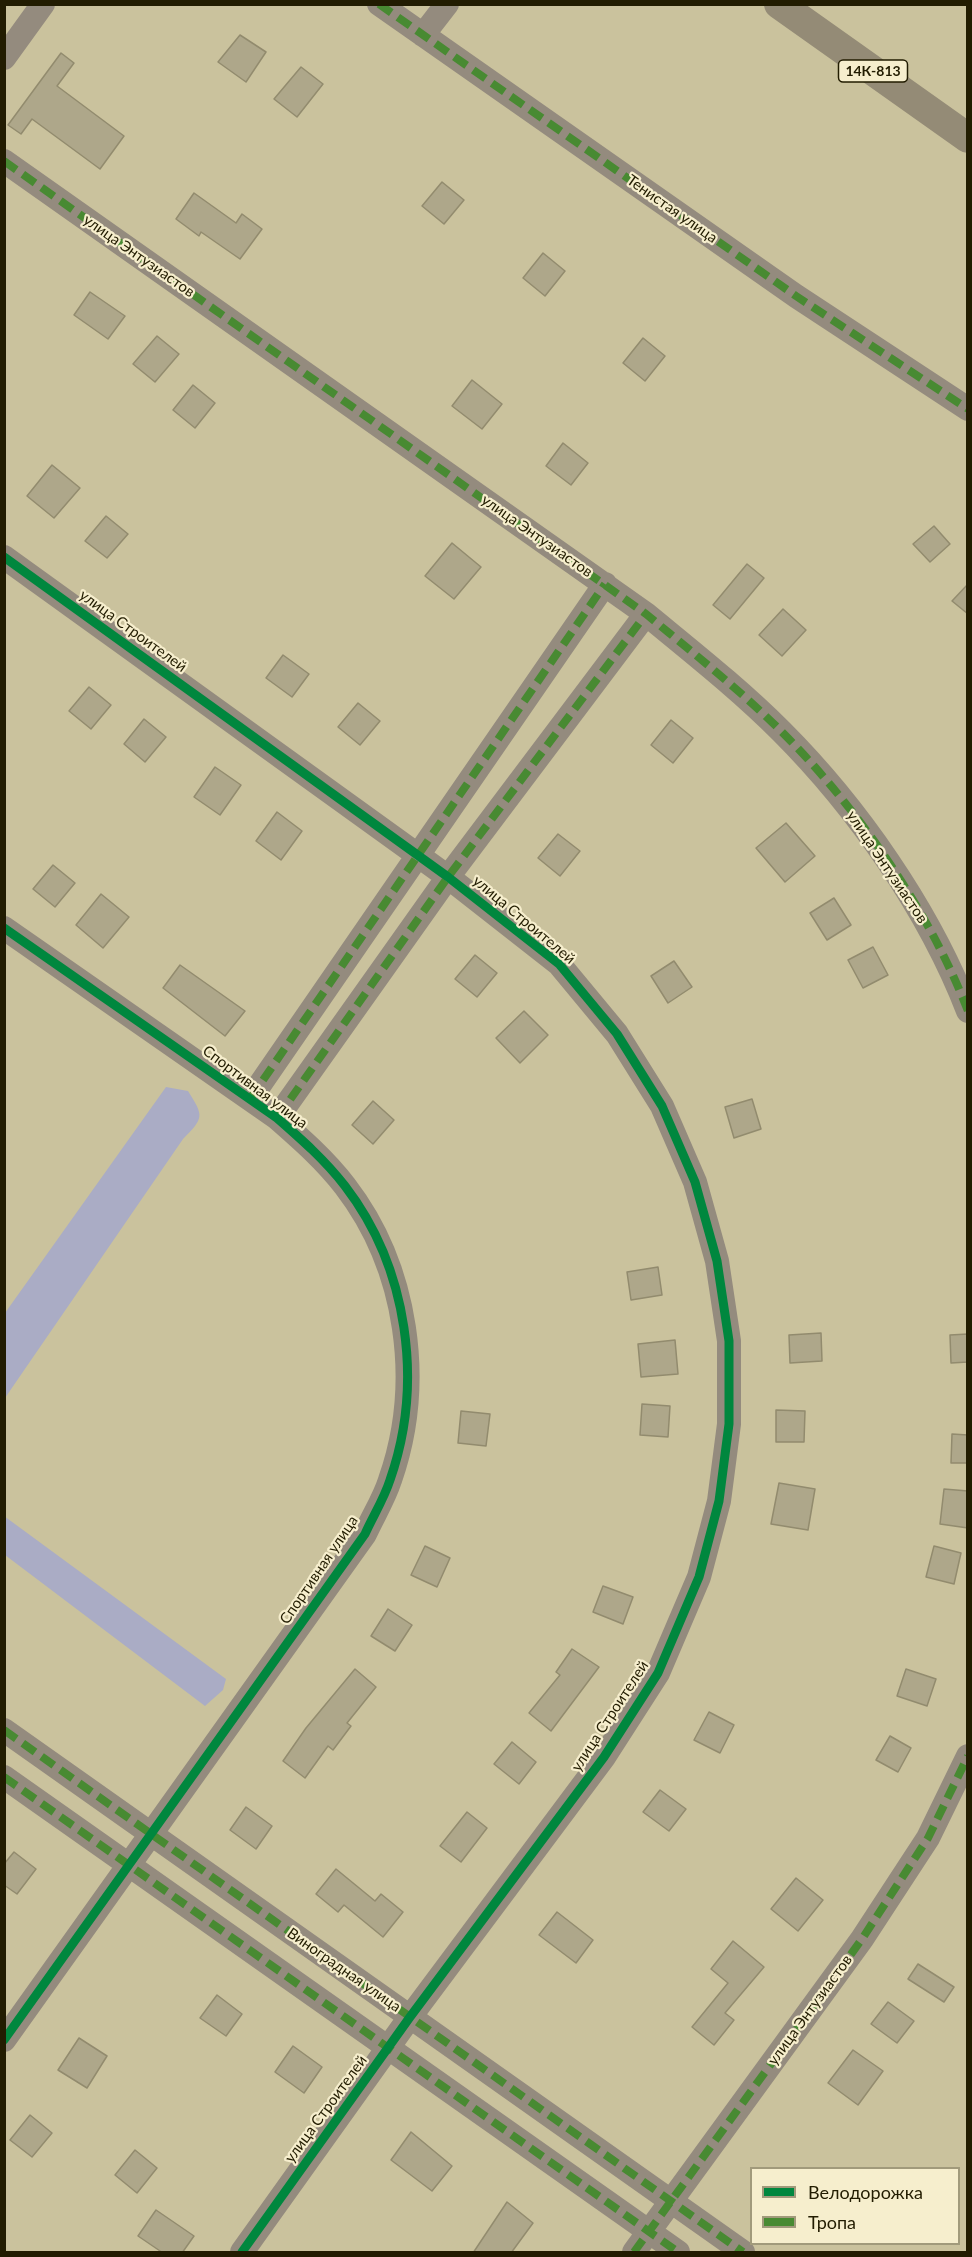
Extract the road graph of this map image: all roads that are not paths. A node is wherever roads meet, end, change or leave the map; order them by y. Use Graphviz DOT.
graph roads {
  1 [pos="43,4"];
  2 [pos="379,4"];
  3 [pos="447,4"];
  4 [pos="779,4"];
  5 [pos="811,4"];
  6 [pos="423,35"];
  7 [pos="4,58"];
  8 [pos="968,113"];
  9 [pos="968,138"];
  10 [pos="4,161"];
  11 [pos="968,409"];
  12 [pos="4,557"];
  13 [pos="604,584"];
  14 [pos="646,614"];
  15 [pos="419,856"];
  16 [pos="448,877"];
  17 [pos="4,928"];
  18 [pos="968,1011"];
  19 [pos="250,1099"];
  20 [pos="277,1118"];
  21 [pos="4,1730"];
  22 [pos="968,1756"];
  23 [pos="4,1777"];
  24 [pos="151,1834"];
  25 [pos="129,1864"];
  26 [pos="410,2017"];
  27 [pos="4,2040"];
  28 [pos="388,2048"];
  29 [pos="671,2202"];
  30 [pos="649,2232"];
  31 [pos="242,2253"];
  32 [pos="634,2253"];
  33 [pos="678,2253"];
  34 [pos="743,2253"];
  1 -- 7 [label="street"];
  2 -- 6 [label="street, Тенистая улица"];
  3 -- 6 [label="street"];
  4 -- 9 [label="main road, 14К-813"];
  5 -- 8 [label="main road, 14К-813"];
  6 -- 11 [label="street, Тенистая улица"];
  10 -- 13 [label="street, улица Энтузиастов"];
  12 -- 15 [label="street, улица Строителей"];
  13 -- 14 [label="street, улица Энтузиастов"];
  13 -- 15 [label="street"];
  14 -- 16 [label="street"];
  14 -- 18 [label="street, улица Энтузиастов"];
  15 -- 16 [label="street, улица Строителей"];
  15 -- 19 [label="street"];
  16 -- 20 [label="street"];
  16 -- 26 [label="street, улица Строителей"];
  17 -- 19 [label="street, Спортивная улица"];
  19 -- 20 [label="street, Спортивная улица"];
  20 -- 24 [label="street, Спортивная улица"];
  21 -- 24 [label="street, Виноградная улица"];
  22 -- 29 [label="street, улица Энтузиастов"];
  23 -- 25 [label="street"];
  24 -- 25 [label="street, Спортивная улица"];
  24 -- 26 [label="street, Виноградная улица"];
  25 -- 27 [label="street, Спортивная улица"];
  25 -- 28 [label="street"];
  26 -- 28 [label="street, улица Строителей"];
  26 -- 29 [label="street, Виноградная улица"];
  28 -- 30 [label="street"];
  28 -- 31 [label="street, улица Строителей"];
  29 -- 30 [label="street, улица Энтузиастов"];
  29 -- 34 [label="street, Виноградная улица"];
  30 -- 32 [label="street, улица Энтузиастов"];
  30 -- 33 [label="street"];
}
